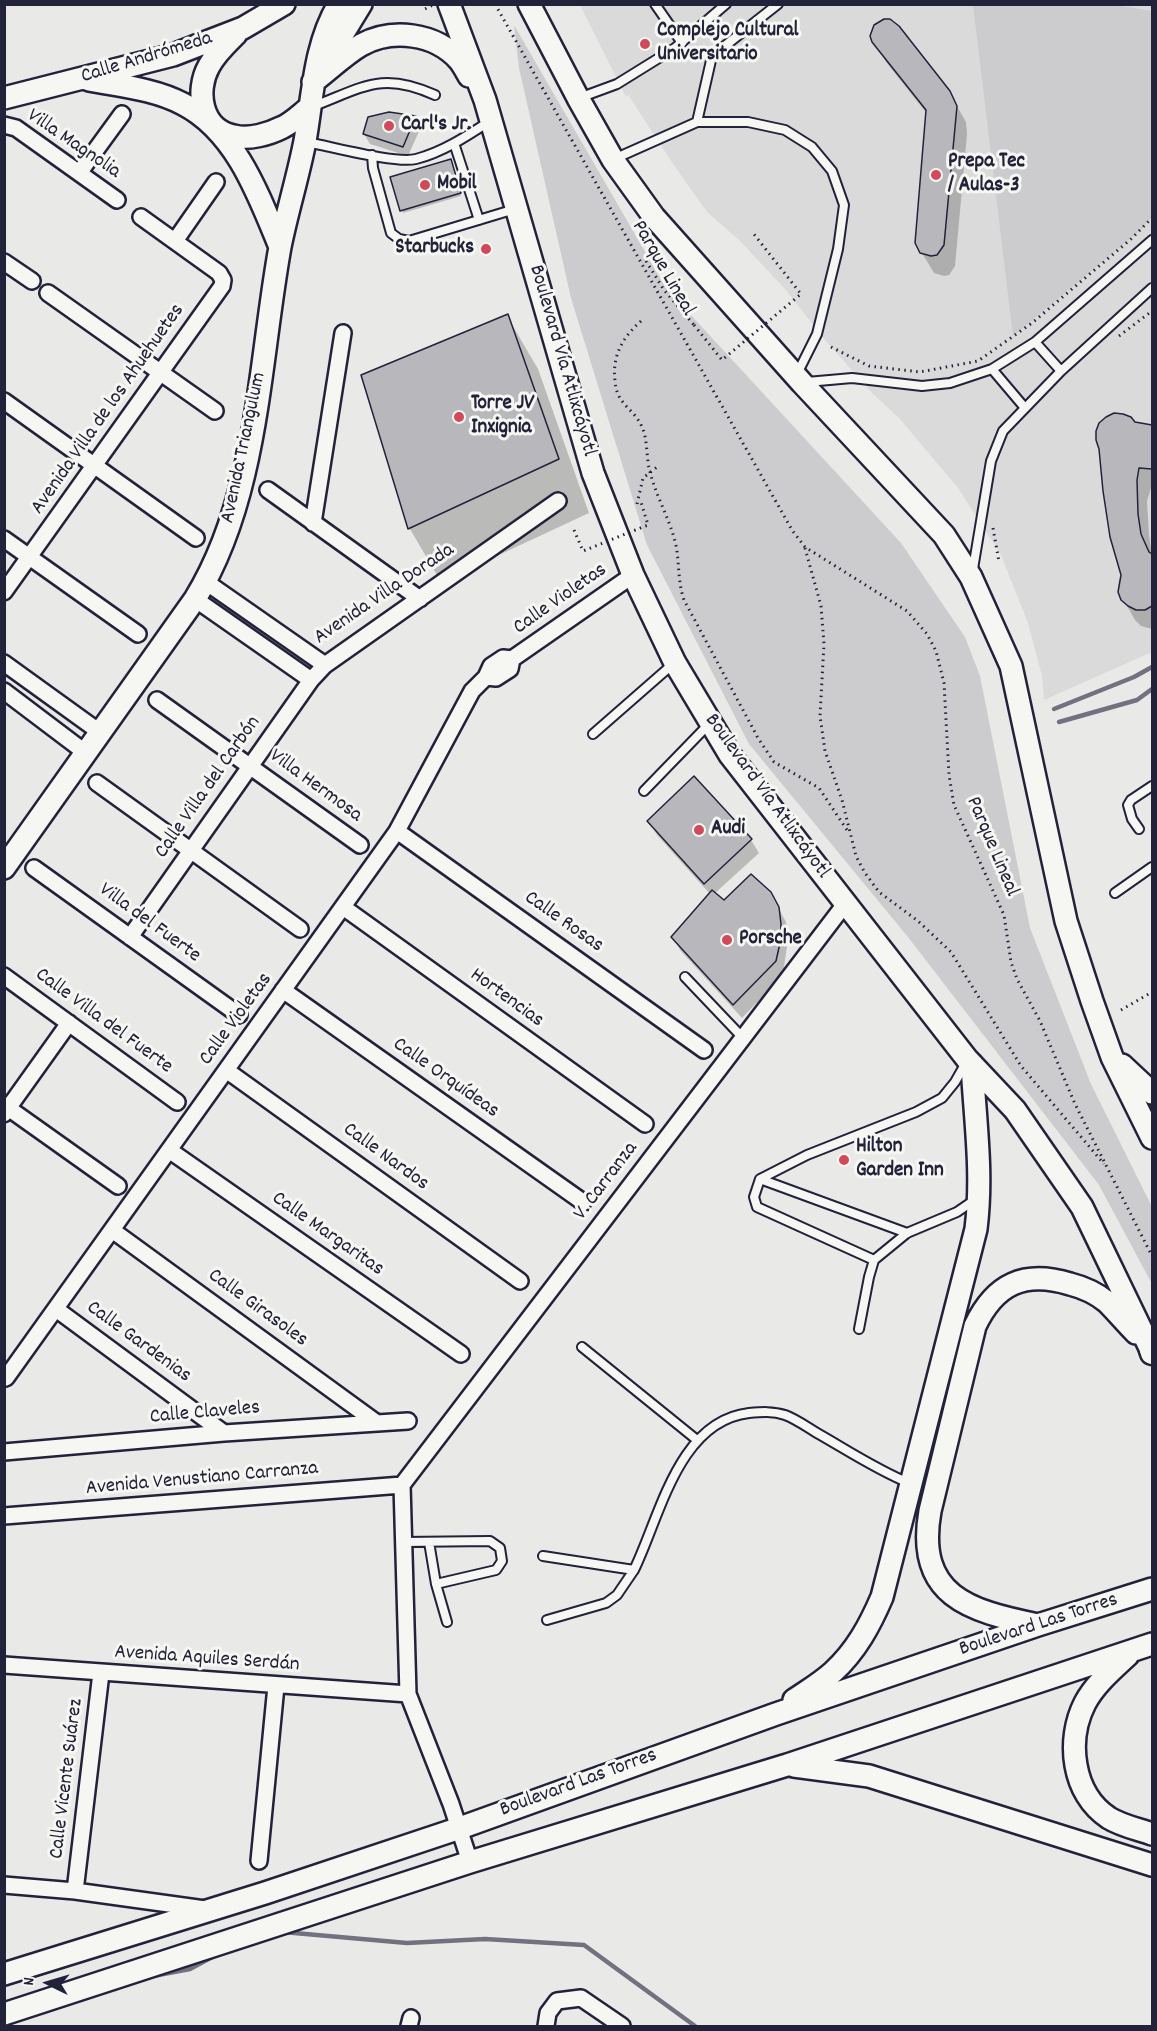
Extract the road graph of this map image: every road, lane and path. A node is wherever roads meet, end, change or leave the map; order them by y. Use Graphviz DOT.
graph roads {
  1 [pos="284,4"];
  2 [pos="361,4"];
  3 [pos="422,4"];
  4 [pos="449,4"];
  5 [pos="495,4"];
  6 [pos="529,4"];
  7 [pos="655,4"];
  8 [pos="726,4"];
  9 [pos="778,4"];
  10 [pos="336,9"];
  11 [pos="425,9"];
  12 [pos="256,18"];
  13 [pos="682,43"];
  14 [pos="83,79"];
  15 [pos="313,82"];
  16 [pos="435,94"];
  17 [pos="4,98"];
  18 [pos="578,98"];
  19 [pos="309,108"];
  20 [pos="488,110"];
  21 [pos="122,114"];
  22 [pos="697,122"];
  23 [pos="4,125"];
  24 [pos="213,127"];
  25 [pos="305,141"];
  26 [pos="454,143"];
  27 [pos="372,155"];
  28 [pos="613,160"];
  29 [pos="80,173"];
  30 [pos="216,182"];
  31 [pos="117,200"];
  32 [pos="517,209"];
  33 [pos="141,217"];
  34 [pos="1152,218"];
  35 [pos="479,220"];
  36 [pos="753,233"];
  37 [pos="1152,240"];
  38 [pos="175,241"];
  39 [pos="280,247"];
  40 [pos="646,261"];
  41 [pos="4,262"];
  42 [pos="32,281"];
  43 [pos="1152,288"];
  44 [pos="48,293"];
  45 [pos="1152,310"];
  46 [pos="641,321"];
  47 [pos="343,333"];
  48 [pos="1115,339"];
  49 [pos="1035,342"];
  50 [pos="831,347"];
  51 [pos="992,369"];
  52 [pos="1061,371"];
  53 [pos="161,372"];
  54 [pos="799,379"];
  55 [pos="4,401"];
  56 [pos="1025,408"];
  57 [pos="215,411"];
  58 [pos="95,465"];
  59 [pos="657,467"];
  60 [pos="650,473"];
  61 [pos="267,490"];
  62 [pos="558,501"];
  63 [pos="314,523"];
  64 [pos="993,528"];
  65 [pos="574,530"];
  66 [pos="196,538"];
  67 [pos="4,539"];
  68 [pos="805,547"];
  69 [pos="30,557"];
  70 [pos="999,562"];
  71 [pos="633,575"];
  72 [pos="972,577"];
  73 [pos="201,591"];
  74 [pos="4,592"];
  75 [pos="420,599"];
  76 [pos="138,634"];
  77 [pos="4,663"];
  78 [pos="675,663"];
  79 [pos="325,665"];
  80 [pos="311,680"];
  81 [pos="4,691"];
  82 [pos="157,700"];
  83 [pos="710,723"];
  84 [pos="100,733"];
  85 [pos="593,734"];
  86 [pos="86,753"];
  87 [pos="250,767"];
  88 [pos="97,783"];
  89 [pos="1152,786"];
  90 [pos="644,790"];
  91 [pos="1139,829"];
  92 [pos="397,831"];
  93 [pos="851,835"];
  94 [pos="360,845"];
  95 [pos="191,850"];
  96 [pos="1152,867"];
  97 [pos="4,868"];
  98 [pos="34,868"];
  99 [pos="1115,892"];
  100 [pos="844,904"];
  101 [pos="343,907"];
  102 [pos="300,929"];
  103 [pos="130,937"];
  104 [pos="4,976"];
  105 [pos="685,977"];
  106 [pos="283,990"];
  107 [pos="1152,992"];
  108 [pos="1121,1010"];
  109 [pos="239,1015"];
  110 [pos="69,1023"];
  111 [pos="743,1038"];
  112 [pos="704,1050"];
  113 [pos="1112,1057"];
  114 [pos="970,1062"];
  115 [pos="226,1070"];
  116 [pos="1152,1093"];
  117 [pos="177,1102"];
  118 [pos="6,1109"];
  119 [pos="645,1124"];
  120 [pos="1152,1138"];
  121 [pos="169,1150"];
  122 [pos="1107,1167"];
  123 [pos="760,1179"];
  124 [pos="118,1186"];
  125 [pos="980,1196"];
  126 [pos="583,1202"];
  127 [pos="112,1230"];
  128 [pos="908,1233"];
  129 [pos="1152,1256"];
  130 [pos="874,1260"];
  131 [pos="520,1281"];
  132 [pos="56,1309"];
  133 [pos="859,1329"];
  134 [pos="582,1347"];
  135 [pos="1152,1352"];
  136 [pos="461,1354"];
  137 [pos="6,1378"];
  138 [pos="408,1420"];
  139 [pos="377,1423"];
  140 [pos="224,1433"];
  141 [pos="697,1440"];
  142 [pos="4,1452"];
  143 [pos="910,1484"];
  144 [pos="402,1485"];
  145 [pos="4,1516"];
  146 [pos="403,1542"];
  147 [pos="429,1542"];
  148 [pos="543,1556"];
  149 [pos="634,1570"];
  150 [pos="436,1584"];
  151 [pos="1152,1589"];
  152 [pos="547,1620"];
  153 [pos="447,1622"];
  154 [pos="1038,1625"];
  155 [pos="1152,1644"];
  156 [pos="1130,1652"];
  157 [pos="4,1665"];
  158 [pos="101,1673"];
  159 [pos="276,1686"];
  160 [pos="408,1694"];
  161 [pos="776,1714"];
  162 [pos="787,1765"];
  163 [pos="459,1828"];
  164 [pos="1152,1834"];
  165 [pos="259,1861"];
  166 [pos="470,1862"];
  167 [pos="1152,1864"];
  168 [pos="4,1885"];
  169 [pos="75,1891"];
  170 [pos="211,1910"];
  171 [pos="4,1974"];
  172 [pos="4,2014"];
  173 [pos="546,2026"];
  174 [pos="622,2026"];
  1 -- 12 [label="main road, Calle Andrómeda"];
  2 -- 15 [label="main road"];
  3 -- 11 [label="path"];
  4 -- 20 [label="main road, Boulevard Vía Atlixcáyotl"];
  5 -- 68 [label="path, Parque Lineal"];
  6 -- 18 [label="main road"];
  7 -- 13 [label="lane"];
  8 -- 13 [label="lane"];
  9 -- 22 [label="lane"];
  10 -- 15 [label="main road, Avenida Triangulum"];
  12 -- 14 [label="main road, Calle Andrómeda"];
  12 -- 24 [label="main road"];
  13 -- 18 [label="lane"];
  14 -- 17 [label="main road, Calle Andrómeda"];
  14 -- 24 [label="main road"];
  15 -- 19 [label="main road, Avenida Triangulum"];
  15 -- 20 [label="main road"];
  16 -- 19 [label="lane"];
  18 -- 28 [label="main road"];
  19 -- 24 [label="main road"];
  19 -- 25 [label="main road, Avenida Triangulum"];
  20 -- 26 [label="lane"];
  20 -- 32 [label="main road, Boulevard Vía Atlixcáyotl"];
  21 -- 29 [label="street"];
  22 -- 28 [label="lane"];
  22 -- 54 [label="lane"];
  23 -- 29 [label="street, Villa Magnolia"];
  24 -- 39 [label="main road"];
  25 -- 27 [label="lane"];
  25 -- 39 [label="main road, Avenida Triangulum"];
  26 -- 27 [label="lane"];
  26 -- 35 [label="lane"];
  27 -- 35 [label="lane"];
  28 -- 54 [label="main road"];
  29 -- 31 [label="street, Villa Magnolia"];
  30 -- 38 [label="street"];
  32 -- 35 [label="lane"];
  32 -- 71 [label="main road, Boulevard Vía Atlixcáyotl"];
  33 -- 38 [label="street"];
  34 -- 50 [label="path"];
  36 -- 40 [label="path, bridge"];
  37 -- 49 [label="lane"];
  38 -- 53 [label="street, Avenida Villa de los Ahuehuetes"];
  39 -- 73 [label="main road, Avenida Triangulum"];
  41 -- 42 [label="street"];
  43 -- 52 [label="lane"];
  44 -- 53 [label="street"];
  45 -- 48 [label="path"];
  46 -- 60 [label="path"];
  47 -- 63 [label="street"];
  49 -- 51 [label="lane"];
  49 -- 52 [label="lane"];
  51 -- 54 [label="lane"];
  51 -- 56 [label="lane"];
  52 -- 56 [label="lane"];
  53 -- 57 [label="street"];
  53 -- 58 [label="street, Avenida Villa de los Ahuehuetes"];
  54 -- 72 [label="main road"];
  55 -- 58 [label="street"];
  56 -- 72 [label="lane"];
  58 -- 66 [label="street"];
  58 -- 69 [label="street, Avenida Villa de los Ahuehuetes"];
  59 -- 60 [label="path"];
  60 -- 65 [label="path, bridge"];
  60 -- 93 [label="path"];
  61 -- 63 [label="street"];
  62 -- 75 [label="street, Avenida Villa Dorada"];
  63 -- 75 [label="street"];
  64 -- 70 [label="path"];
  67 -- 69 [label="street"];
  68 -- 93 [label="path, Parque Lineal"];
  68 -- 122 [label="path, Parque Lineal"];
  69 -- 74 [label="street, Avenida Villa de los Ahuehuetes"];
  69 -- 76 [label="street"];
  71 -- 78 [label="main road, Boulevard Vía Atlixcáyotl"];
  71 -- 92 [label="street, Calle Violetas"];
  72 -- 113 [label="main road"];
  73 -- 79 [label="street, Avenida Villa Dorada"];
  73 -- 80 [label="street, Avenida Villa Dorada"];
  73 -- 84 [label="main road, Avenida Triangulum"];
  75 -- 79 [label="street, Avenida Villa Dorada"];
  77 -- 84 [label="street"];
  78 -- 83 [label="main road, Boulevard Vía Atlixcáyotl"];
  78 -- 85 [label="lane"];
  79 -- 80 [label="street, Calle Villa del Carbón"];
  80 -- 87 [label="street, Calle Villa del Carbón"];
  81 -- 86 [label="street"];
  82 -- 87 [label="street, Villa Hermosa"];
  83 -- 90 [label="lane"];
  83 -- 100 [label="main road, Boulevard Vía Atlixcáyotl"];
  84 -- 86 [label="main road, Avenida Triangulum"];
  86 -- 97 [label="main road, Avenida Triangulum"];
  87 -- 94 [label="street, Villa Hermosa"];
  87 -- 95 [label="street, Calle Villa del Carbón"];
  88 -- 95 [label="street"];
  89 -- 91 [label="lane"];
  92 -- 101 [label="street, Calle Violetas"];
  92 -- 112 [label="street, Calle Rosas"];
  93 -- 122 [label="path, Parque Lineal"];
  95 -- 102 [label="street"];
  95 -- 103 [label="street, Calle Villa del Carbón"];
  96 -- 99 [label="lane"];
  98 -- 103 [label="street, Villa del Fuerte"];
  100 -- 111 [label="street, V. Carranza"];
  100 -- 114 [label="main road, Boulevard Vía Atlixcáyotl"];
  101 -- 106 [label="street, Calle Violetas"];
  101 -- 119 [label="street, Hortencias"];
  103 -- 109 [label="street, Villa del Fuerte"];
  104 -- 110 [label="street, Calle Villa del Fuerte"];
  105 -- 111 [label="lane"];
  106 -- 115 [label="street, Calle Violetas"];
  106 -- 126 [label="street, Calle Orquídeas"];
  107 -- 108 [label="path"];
  110 -- 117 [label="street, Calle Villa del Fuerte"];
  110 -- 118 [label="street"];
  111 -- 144 [label="street, V. Carranza"];
  113 -- 116 [label="main road"];
  113 -- 120 [label="main road"];
  114 -- 123 [label="lane"];
  114 -- 125 [label="main road"];
  114 -- 135 [label="main road, Boulevard Vía Atlixcáyotl"];
  115 -- 121 [label="street, Calle Violetas"];
  115 -- 131 [label="street, Calle Nardos"];
  118 -- 124 [label="street"];
  121 -- 127 [label="street, Calle Violetas"];
  121 -- 136 [label="street, Calle Margaritas"];
  122 -- 129 [label="path, Parque Lineal"];
  123 -- 128 [label="lane"];
  123 -- 130 [label="lane"];
  125 -- 128 [label="lane"];
  125 -- 143 [label="main road"];
  127 -- 132 [label="street, Calle Violetas"];
  127 -- 139 [label="street, Calle Girasoles"];
  128 -- 130 [label="lane"];
  130 -- 133 [label="lane"];
  132 -- 137 [label="street, Calle Violetas"];
  132 -- 140 [label="street, Calle Gardenias"];
  134 -- 141 [label="lane"];
  135 -- 154 [label="main road"];
  138 -- 139 [label="street, Calle Claveles"];
  139 -- 140 [label="street, Calle Claveles"];
  140 -- 142 [label="street, Calle Claveles"];
  141 -- 143 [label="lane"];
  141 -- 149 [label="lane"];
  143 -- 161 [label="main road"];
  144 -- 145 [label="street, Avenida Venustiano Carranza"];
  144 -- 146 [label="street"];
  146 -- 147 [label="lane"];
  146 -- 160 [label="street"];
  147 -- 150 [label="lane"];
  147 -- 150 [label="lane"];
  148 -- 149 [label="lane"];
  149 -- 152 [label="lane"];
  150 -- 153 [label="lane"];
  151 -- 154 [label="main road, Boulevard Las Torres"];
  154 -- 161 [label="main road, Boulevard Las Torres"];
  155 -- 156 [label="main road, Boulevard Las Torres"];
  156 -- 162 [label="main road, Boulevard Las Torres"];
  156 -- 164 [label="main road"];
  157 -- 158 [label="street, Avenida Aquiles Serdán"];
  158 -- 159 [label="street, Avenida Aquiles Serdán"];
  158 -- 169 [label="street, Calle Vicente Suárez"];
  159 -- 160 [label="street, Avenida Aquiles Serdán"];
  159 -- 165 [label="street"];
  160 -- 163 [label="street"];
  161 -- 163 [label="main road, Boulevard Las Torres"];
  162 -- 166 [label="main road, Boulevard Las Torres"];
  162 -- 167 [label="main road"];
  163 -- 166 [label="street"];
  163 -- 170 [label="main road, Boulevard Las Torres"];
  166 -- 172 [label="main road, Boulevard Las Torres"];
  168 -- 169 [label="street"];
  169 -- 170 [label="street"];
  170 -- 171 [label="main road, Boulevard Las Torres"];
  173 -- 174 [label="street"];
}
